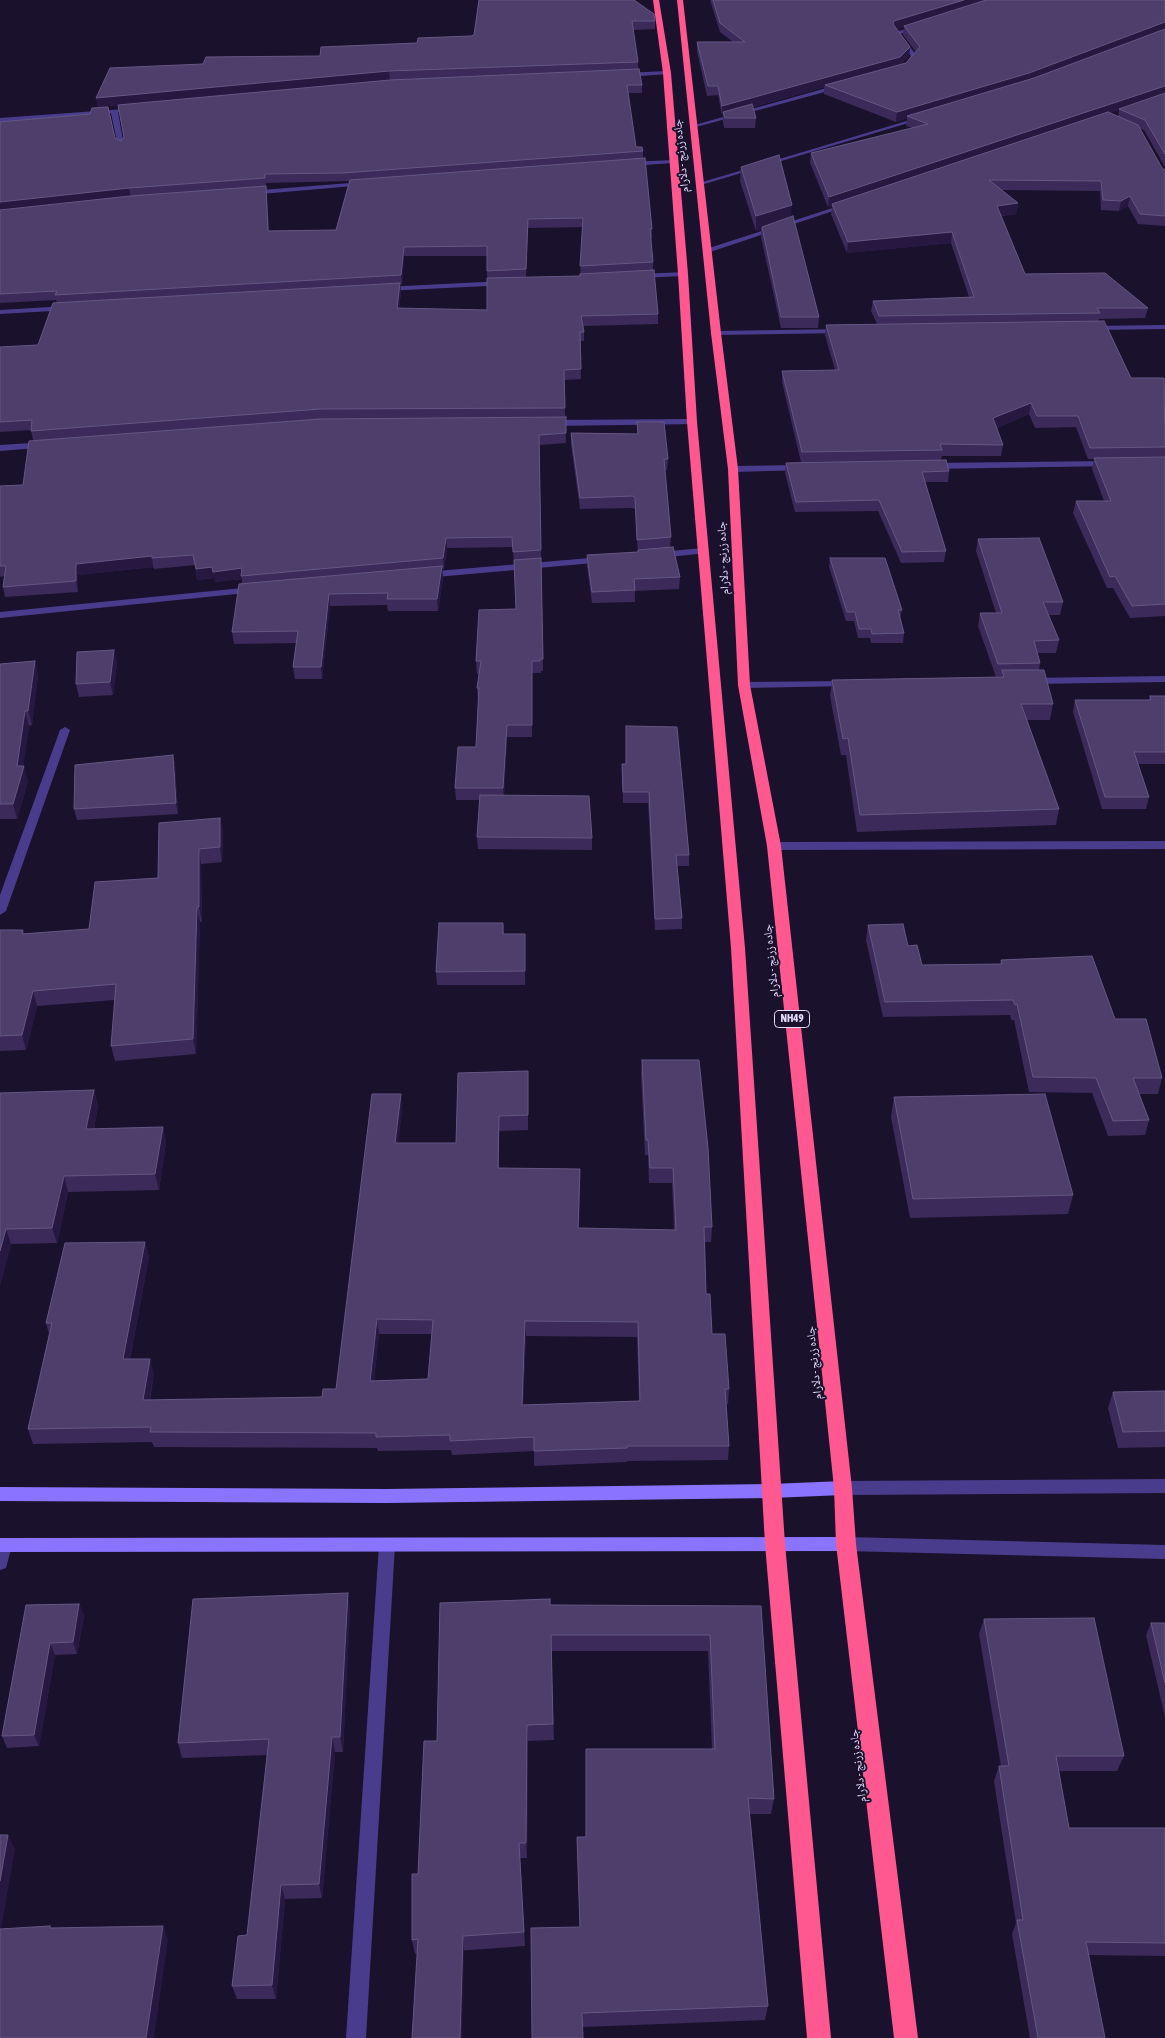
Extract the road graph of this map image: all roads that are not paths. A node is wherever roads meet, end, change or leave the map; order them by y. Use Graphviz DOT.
graph roads {
  1 [pos="656,0"];
  2 [pos="680,0"];
  3 [pos="923,25"];
  4 [pos="902,69"];
  5 [pos="667,73"];
  6 [pos="618,75"];
  7 [pos="845,85"];
  8 [pos="144,108"];
  9 [pos="114,111"];
  10 [pos="926,116"];
  11 [pos="0,120"];
  12 [pos="694,126"];
  13 [pos="121,146"];
  14 [pos="673,161"];
  15 [pos="623,164"];
  16 [pos="367,184"];
  17 [pos="699,184"];
  18 [pos="239,193"];
  19 [pos="856,202"];
  20 [pos="707,250"];
  21 [pos="683,274"];
  22 [pos="624,277"];
  23 [pos="516,282"];
  24 [pos="378,289"];
  25 [pos="77,307"];
  26 [pos="0,312"];
  27 [pos="1165,327"];
  28 [pos="1085,328"];
  29 [pos="856,331"];
  30 [pos="716,333"];
  31 [pos="692,422"];
  32 [pos="536,423"];
  33 [pos="58,444"];
  34 [pos="0,448"];
  35 [pos="1116,464"];
  36 [pos="920,466"];
  37 [pos="734,468"];
  38 [pos="812,468"];
  39 [pos="704,551"];
  40 [pos="645,556"];
  41 [pos="616,559"];
  42 [pos="419,576"];
  43 [pos="261,589"];
  44 [pos="0,615"];
  45 [pos="1165,679"];
  46 [pos="1018,681"];
  47 [pos="862,683"];
  48 [pos="744,685"];
  49 [pos="66,730"];
  50 [pos="1165,845"];
  51 [pos="774,846"];
  52 [pos="0,911"];
  53 [pos="1165,1486"];
  54 [pos="842,1488"];
  55 [pos="771,1491"];
  56 [pos="0,1494"];
  57 [pos="775,1544"];
  58 [pos="846,1544"];
  59 [pos="2,1545"];
  60 [pos="387,1546"];
  61 [pos="1165,1552"];
  62 [pos="0,1563"];
  63 [pos="356,2038"];
  64 [pos="820,2038"];
  65 [pos="906,2038"];
  1 -- 5 [label="highway, جاده زرنج - دلارام"];
  2 -- 12 [label="highway, جاده زرنج - دلارام / NH49"];
  3 -- 4 [label="street"];
  5 -- 6 [label="street"];
  5 -- 14 [label="highway, جاده زرنج - دلارام"];
  7 -- 12 [label="street"];
  8 -- 9 [label="street"];
  9 -- 11 [label="street"];
  9 -- 13 [label="street"];
  10 -- 17 [label="street"];
  12 -- 17 [label="highway, جاده زرنج - دلارام / NH49"];
  14 -- 15 [label="street"];
  14 -- 21 [label="highway, جاده زرنج - دلارام"];
  16 -- 18 [label="street"];
  17 -- 20 [label="highway, جاده زرنج - دلارام / NH49"];
  19 -- 20 [label="street"];
  20 -- 30 [label="highway, جاده زرنج - دلارام / NH49"];
  21 -- 22 [label="street"];
  21 -- 31 [label="highway, جاده زرنج - دلارام"];
  23 -- 24 [label="street"];
  25 -- 26 [label="street"];
  27 -- 28 [label="street"];
  29 -- 30 [label="street"];
  30 -- 37 [label="highway, جاده زرنج - دلارام / NH49"];
  31 -- 32 [label="street"];
  31 -- 39 [label="highway, جاده زرنج - دلارام"];
  33 -- 34 [label="street"];
  35 -- 36 [label="street"];
  37 -- 38 [label="street"];
  37 -- 48 [label="highway, جاده زرنج - دلارام / NH49"];
  39 -- 40 [label="street"];
  39 -- 55 [label="highway, جاده زرنج - دلارام"];
  41 -- 42 [label="street"];
  43 -- 44 [label="street"];
  45 -- 46 [label="street"];
  47 -- 48 [label="street"];
  48 -- 51 [label="highway, جاده زرنج - دلارام / NH49"];
  49 -- 52 [label="street"];
  50 -- 51 [label="street"];
  51 -- 54 [label="highway, جاده زرنج - دلارام / NH49"];
  53 -- 54 [label="street"];
  54 -- 55 [label="main road"];
  54 -- 58 [label="highway, جاده زرنج - دلارام / NH49"];
  55 -- 56 [label="main road"];
  55 -- 57 [label="highway, جاده زرنج - دلارام"];
  57 -- 58 [label="main road"];
  57 -- 60 [label="main road"];
  57 -- 64 [label="highway, جاده زرنج - دلارام"];
  58 -- 61 [label="street"];
  58 -- 65 [label="highway, جاده زرنج - دلارام / NH49"];
  59 -- 60 [label="main road"];
  59 -- 62 [label="street"];
  60 -- 63 [label="street"];
}
